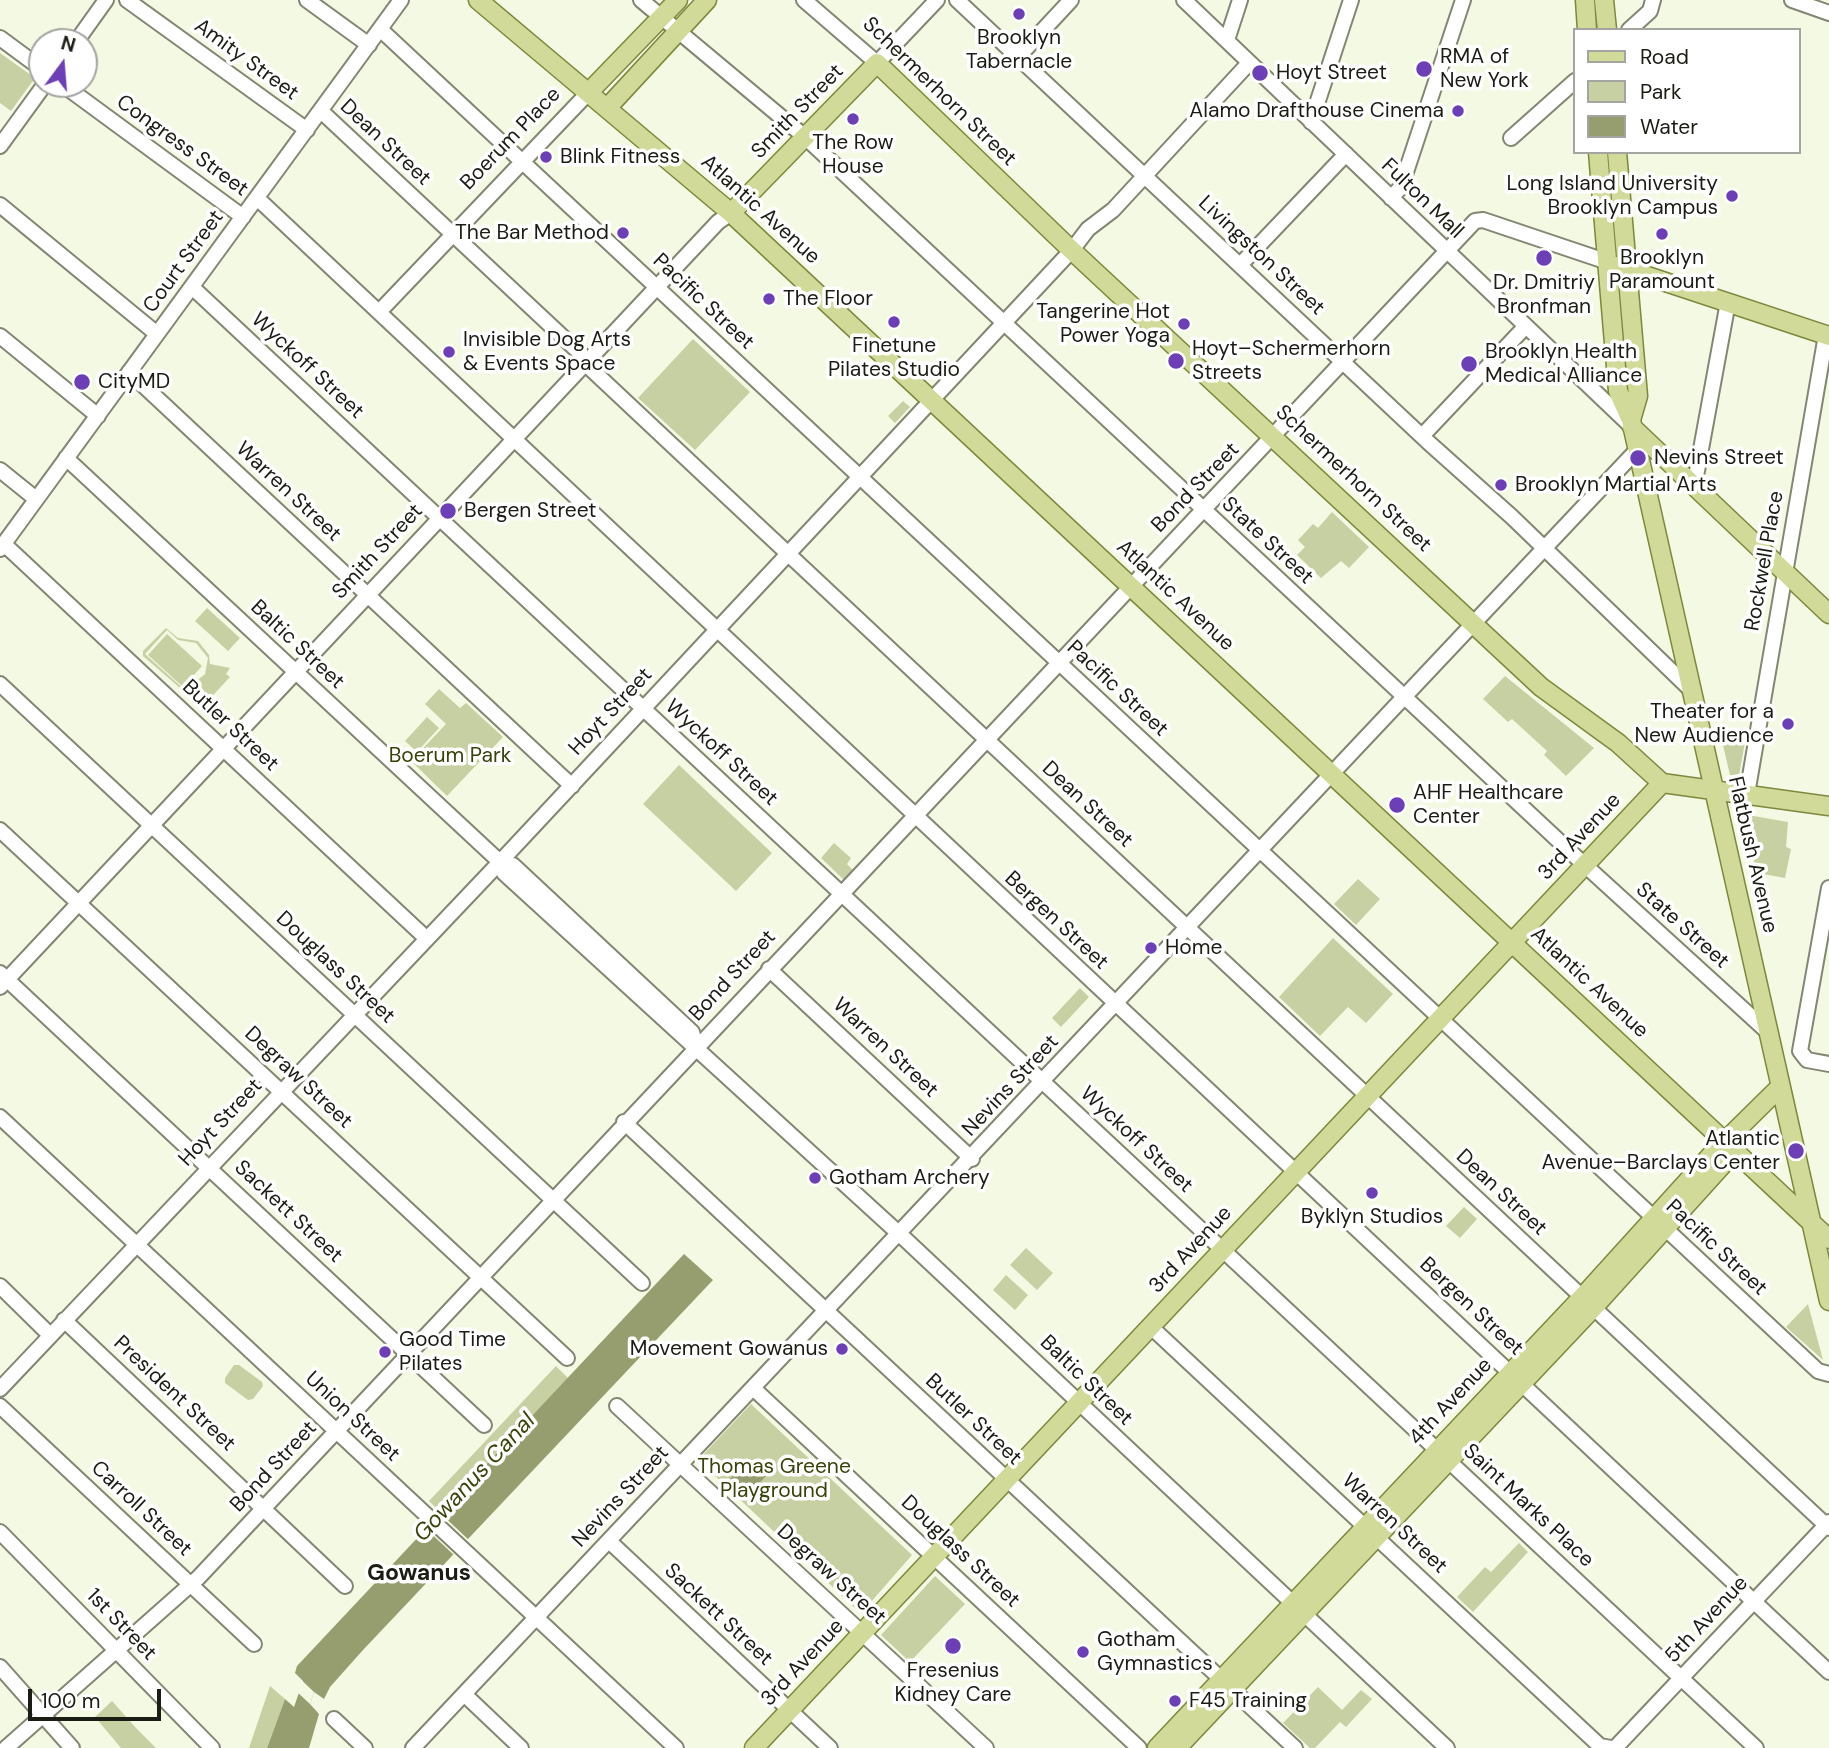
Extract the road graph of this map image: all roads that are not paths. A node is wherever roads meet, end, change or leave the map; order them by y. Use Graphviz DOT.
graph roads {
  1 [pos="106,0"];
  2 [pos="127,0"];
  3 [pos="307,0"];
  4 [pos="401,0"];
  5 [pos="478,0"];
  6 [pos="640,0"];
  7 [pos="678,0"];
  8 [pos="706,0"];
  9 [pos="804,0"];
  10 [pos="937,0"];
  11 [pos="957,0"];
  12 [pos="1071,0"];
  13 [pos="1184,0"];
  14 [pos="1240,0"];
  15 [pos="1351,0"];
  16 [pos="1463,0"];
  17 [pos="1585,0"];
  18 [pos="1604,0"];
  19 [pos="1792,0"];
  20 [pos="1652,5"];
  21 [pos="1829,13"];
  22 [pos="662,18"];
  23 [pos="86,28"];
  24 [pos="1587,28"];
  25 [pos="1607,28"];
  26 [pos="1631,28"];
  27 [pos="380,29"];
  28 [pos="678,31"];
  29 [pos="0,38"];
  30 [pos="1227,40"];
  31 [pos="369,45"];
  32 [pos="1018,57"];
  33 [pos="28,59"];
  34 [pos="877,63"];
  35 [pos="1250,63"];
  36 [pos="1574,82"];
  37 [pos="589,92"];
  38 [pos="35,98"];
  39 [pos="81,98"];
  40 [pos="608,107"];
  41 [pos="321,111"];
  42 [pos="1311,122"];
  43 [pos="307,130"];
  44 [pos="805,137"];
  45 [pos="1511,138"];
  46 [pos="0,146"];
  47 [pos="1346,154"];
  48 [pos="1598,154"];
  49 [pos="1617,154"];
  50 [pos="522,159"];
  51 [pos="1145,174"];
  52 [pos="257,198"];
  53 [pos="1391,198"];
  54 [pos="0,205"];
  55 [pos="731,213"];
  56 [pos="243,217"];
  57 [pos="452,234"];
  58 [pos="1072,250"];
  59 [pos="1447,251"];
  60 [pos="1608,262"];
  61 [pos="1241,264"];
  62 [pos="1626,268"];
  63 [pos="192,287"];
  64 [pos="658,288"];
  65 [pos="1728,302"];
  66 [pos="379,312"];
  67 [pos="1004,323"];
  68 [pos="1525,327"];
  69 [pos="157,334"];
  70 [pos="0,336"];
  71 [pos="1827,336"];
  72 [pos="1343,362"];
  73 [pos="588,363"];
  74 [pos="130,372"];
  75 [pos="931,400"];
  76 [pos="98,415"];
  77 [pos="1631,423"];
  78 [pos="1422,436"];
  79 [pos="1274,437"];
  80 [pos="515,441"];
  81 [pos="1637,450"];
  82 [pos="66,458"];
  83 [pos="0,470"];
  84 [pos="859,477"];
  85 [pos="1691,483"];
  86 [pos="36,499"];
  87 [pos="1204,510"];
  88 [pos="441,519"];
  89 [pos="2,547"];
  90 [pos="1544,548"];
  91 [pos="787,553"];
  92 [pos="1784,571"];
  93 [pos="1132,587"];
  94 [pos="369,596"];
  95 [pos="1829,614"];
  96 [pos="1474,624"];
  97 [pos="716,630"];
  98 [pos="1059,664"];
  99 [pos="296,672"];
  100 [pos="0,684"];
  101 [pos="1689,688"];
  102 [pos="1404,697"];
  103 [pos="643,708"];
  104 [pos="987,740"];
  105 [pos="224,749"];
  106 [pos="1331,774"];
  107 [pos="1662,783"];
  108 [pos="572,786"];
  109 [pos="1713,790"];
  110 [pos="1747,794"];
  111 [pos="1829,806"];
  112 [pos="915,817"];
  113 [pos="152,826"];
  114 [pos="0,830"];
  115 [pos="1259,850"];
  116 [pos="500,862"];
  117 [pos="1584,866"];
  118 [pos="1829,888"];
  119 [pos="841,894"];
  120 [pos="79,903"];
  121 [pos="1187,927"];
  122 [pos="427,939"];
  123 [pos="1512,942"];
  124 [pos="769,969"];
  125 [pos="2,980"];
  126 [pos="1114,1005"];
  127 [pos="354,1014"];
  128 [pos="1440,1019"];
  129 [pos="1768,1032"];
  130 [pos="696,1046"];
  131 [pos="1829,1064"];
  132 [pos="1043,1082"];
  133 [pos="1780,1087"];
  134 [pos="281,1090"];
  135 [pos="1367,1096"];
  136 [pos="0,1117"];
  137 [pos="624,1122"];
  138 [pos="1730,1146"];
  139 [pos="972,1159"];
  140 [pos="209,1167"];
  141 [pos="1296,1172"];
  142 [pos="552,1200"];
  143 [pos="1809,1221"];
  144 [pos="1659,1223"];
  145 [pos="899,1235"];
  146 [pos="1829,1239"];
  147 [pos="136,1244"];
  148 [pos="1223,1250"];
  149 [pos="481,1278"];
  150 [pos="642,1283"];
  151 [pos="0,1286"];
  152 [pos="1829,1301"];
  153 [pos="1588,1303"];
  154 [pos="825,1311"];
  155 [pos="64,1321"];
  156 [pos="1150,1326"];
  157 [pos="50,1335"];
  158 [pos="408,1354"];
  159 [pos="567,1358"];
  160 [pos="1829,1374"];
  161 [pos="1515,1377"];
  162 [pos="753,1388"];
  163 [pos="0,1389"];
  164 [pos="1078,1404"];
  165 [pos="0,1406"];
  166 [pos="617,1406"];
  167 [pos="484,1426"];
  168 [pos="336,1431"];
  169 [pos="1443,1455"];
  170 [pos="680,1465"];
  171 [pos="1006,1480"];
  172 [pos="264,1508"];
  173 [pos="1828,1525"];
  174 [pos="0,1532"];
  175 [pos="1371,1532"];
  176 [pos="609,1541"];
  177 [pos="934,1557"];
  178 [pos="191,1584"];
  179 [pos="345,1586"];
  180 [pos="1754,1602"];
  181 [pos="1298,1609"];
  182 [pos="536,1618"];
  183 [pos="862,1633"];
  184 [pos="254,1644"];
  185 [pos="117,1652"];
  186 [pos="0,1667"];
  187 [pos="1829,1672"];
  188 [pos="1681,1678"];
  189 [pos="1226,1685"];
  190 [pos="464,1694"];
  191 [pos="790,1710"];
  192 [pos="43,1715"];
  193 [pos="334,1719"];
  194 [pos="6,1748"];
  195 [pos="72,1748"];
  196 [pos="212,1748"];
  197 [pos="365,1748"];
  198 [pos="413,1748"];
  199 [pos="521,1748"];
  200 [pos="676,1748"];
  201 [pos="754,1748"];
  202 [pos="830,1748"];
  203 [pos="986,1748"];
  204 [pos="1139,1748"];
  205 [pos="1157,1748"];
  206 [pos="1177,1748"];
  207 [pos="1295,1748"];
  208 [pos="1447,1748"];
  209 [pos="1613,1748"];
  210 [pos="1756,1748"];
  1 -- 23 [label="street"];
  2 -- 43 [label="street, Amity Street"];
  3 -- 31 [label="street"];
  4 -- 27 [label="street, Court Street"];
  5 -- 37 [label="main road, Atlantic Avenue"];
  6 -- 22 [label="street, State Street"];
  7 -- 22 [label="main road, Boerum Place"];
  8 -- 28 [label="main road"];
  9 -- 34 [label="street, Schermerhorn Street"];
  10 -- 34 [label="street, Smith Street"];
  11 -- 32 [label="street, Livingston Street"];
  12 -- 32 [label="street"];
  13 -- 30 [label="street, Fulton Mall"];
  14 -- 30 [label="street"];
  15 -- 42 [label="street"];
  16 -- 53 [label="street"];
  17 -- 24 [label="main road"];
  18 -- 25 [label="main road"];
  19 -- 21 [label="street"];
  20 -- 26 [label="street"];
  22 -- 28 [label="street, State Street"];
  22 -- 37 [label="main road, Boerum Place"];
  27 -- 31 [label="street, Court Street"];
  27 -- 50 [label="street, Pacific Street"];
  28 -- 40 [label="main road"];
  28 -- 44 [label="street, State Street"];
  29 -- 33 [label="street"];
  30 -- 35 [label="street, Fulton Mall"];
  31 -- 41 [label="street, Court Street"];
  32 -- 51 [label="street, Livingston Street"];
  34 -- 44 [label="main road, Smith Street"];
  34 -- 58 [label="main road, Schermerhorn Street"];
  35 -- 42 [label="street, Fulton Mall"];
  35 -- 51 [label="street, Hoyt Street"];
  36 -- 45 [label="street"];
  37 -- 40 [label="main road, Atlantic Avenue"];
  37 -- 50 [label="street, Boerum Place"];
  38 -- 46 [label="street"];
  39 -- 56 [label="street, Congress Street"];
  40 -- 55 [label="main road, Atlantic Avenue"];
  41 -- 43 [label="street, Court Street"];
  41 -- 57 [label="street, Dean Street"];
  42 -- 47 [label="street, Fulton Mall"];
  43 -- 52 [label="street, Court Street"];
  44 -- 55 [label="main road, Smith Street"];
  44 -- 67 [label="street, State Street"];
  47 -- 53 [label="street, Fulton Mall"];
  47 -- 61 [label="street"];
  48 -- 60 [label="main road"];
  49 -- 62 [label="main road"];
  50 -- 57 [label="street, Boerum Place"];
  50 -- 64 [label="street, Pacific Street"];
  51 -- 58 [label="street, Hoyt Street"];
  51 -- 61 [label="street, Livingston Street"];
  52 -- 56 [label="street, Court Street"];
  52 -- 66 [label="street, Bergen Street"];
  53 -- 59 [label="street, Fulton Mall"];
  54 -- 69 [label="street"];
  55 -- 64 [label="street, Smith Street"];
  55 -- 75 [label="main road, Atlantic Avenue"];
  56 -- 63 [label="street, Court Street"];
  57 -- 66 [label="street, Boerum Place"];
  57 -- 73 [label="street, Dean Street"];
  58 -- 67 [label="street, Hoyt Street"];
  58 -- 79 [label="main road, Schermerhorn Street"];
  59 -- 60 [label="street, Bond Street"];
  59 -- 68 [label="street, Fulton Mall"];
  59 -- 72 [label="street, Bond Street"];
  60 -- 62 [label="main road"];
  60 -- 77 [label="main road"];
  61 -- 72 [label="street, Livingston Street"];
  62 -- 65 [label="main road"];
  62 -- 77 [label="main road"];
  63 -- 69 [label="street, Court Street"];
  63 -- 88 [label="street, Wyckoff Street"];
  64 -- 73 [label="street, Smith Street"];
  64 -- 84 [label="street, Pacific Street"];
  65 -- 71 [label="main road"];
  65 -- 85 [label="street"];
  66 -- 80 [label="street, Bergen Street"];
  67 -- 75 [label="street, Hoyt Street"];
  67 -- 87 [label="street, State Street"];
  68 -- 77 [label="street, Fulton Mall"];
  68 -- 78 [label="street"];
  69 -- 74 [label="street, Court Street"];
  70 -- 76 [label="street"];
  71 -- 92 [label="street, Rockwell Place"];
  72 -- 78 [label="street, Livingston Street"];
  72 -- 79 [label="street, Bond Street"];
  73 -- 80 [label="street, Smith Street"];
  73 -- 91 [label="street, Dean Street"];
  74 -- 76 [label="street, Court Street"];
  74 -- 94 [label="street, Warren Street"];
  75 -- 84 [label="street, Hoyt Street"];
  75 -- 93 [label="main road, Atlantic Avenue"];
  76 -- 82 [label="street, Court Street"];
  77 -- 81 [label="main road, Flatbush Avenue"];
  77 -- 85 [label="main road"];
  78 -- 90 [label="street, Livingston Street"];
  79 -- 87 [label="street, Bond Street"];
  79 -- 96 [label="main road, Schermerhorn Street"];
  80 -- 88 [label="street, Smith Street"];
  80 -- 97 [label="street, Bergen Street"];
  81 -- 90 [label="street, Nevins Street"];
  81 -- 101 [label="main road, Flatbush Avenue"];
  82 -- 86 [label="street, Court Street"];
  82 -- 99 [label="street, Baltic Street"];
  83 -- 86 [label="street"];
  84 -- 91 [label="street, Hoyt Street"];
  84 -- 98 [label="street, Pacific Street"];
  85 -- 92 [label="main road"];
  86 -- 89 [label="street, Court Street"];
  87 -- 93 [label="street, Bond Street"];
  87 -- 102 [label="street, State Street"];
  88 -- 94 [label="street, Smith Street"];
  88 -- 103 [label="street, Wyckoff Street"];
  89 -- 105 [label="street, Butler Street"];
  90 -- 96 [label="street, Nevins Street"];
  90 -- 101 [label="street, Livingston Street"];
  91 -- 97 [label="street, Hoyt Street"];
  91 -- 104 [label="street, Dean Street"];
  92 -- 95 [label="main road"];
  92 -- 110 [label="street, Rockwell Place"];
  93 -- 98 [label="street, Bond Street"];
  93 -- 106 [label="main road, Atlantic Avenue"];
  94 -- 99 [label="street, Smith Street"];
  94 -- 108 [label="street, Warren Street"];
  96 -- 102 [label="street, Nevins Street"];
  96 -- 107 [label="main road, Schermerhorn Street"];
  97 -- 103 [label="street, Hoyt Street"];
  97 -- 112 [label="street, Bergen Street"];
  98 -- 104 [label="street, Bond Street"];
  98 -- 115 [label="street, Pacific Street"];
  99 -- 105 [label="street, Smith Street"];
  99 -- 116 [label="street, Baltic Street"];
  100 -- 113 [label="street, Douglass Street"];
  101 -- 109 [label="main road, Flatbush Avenue"];
  102 -- 106 [label="street, Nevins Street"];
  102 -- 117 [label="street, State Street"];
  103 -- 108 [label="street, Hoyt Street"];
  103 -- 119 [label="street, Wyckoff Street"];
  104 -- 112 [label="street, Bond Street"];
  104 -- 121 [label="street, Dean Street"];
  105 -- 113 [label="street, Smith Street"];
  105 -- 122 [label="street, Butler Street"];
  106 -- 115 [label="street, Nevins Street"];
  106 -- 123 [label="main road, Atlantic Avenue"];
  107 -- 109 [label="main road"];
  107 -- 117 [label="main road, 3rd Avenue"];
  108 -- 116 [label="street, Hoyt Street"];
  109 -- 110 [label="main road"];
  109 -- 129 [label="main road, Flatbush Avenue"];
  110 -- 111 [label="main road"];
  112 -- 119 [label="street, Bond Street"];
  112 -- 126 [label="street, Bergen Street"];
  113 -- 120 [label="street, Smith Street"];
  113 -- 127 [label="street, Douglass Street"];
  114 -- 120 [label="street, Degraw Street"];
  115 -- 121 [label="street, Nevins Street"];
  115 -- 128 [label="street, Pacific Street"];
  116 -- 122 [label="street, Hoyt Street"];
  116 -- 130 [label="street, Baltic Street"];
  117 -- 123 [label="main road, 3rd Avenue"];
  117 -- 129 [label="street, State Street"];
  118 -- 131 [label="street"];
  119 -- 124 [label="street, Bond Street"];
  119 -- 132 [label="street, Wyckoff Street"];
  120 -- 125 [label="street, Smith Street"];
  120 -- 134 [label="street, Degraw Street"];
  121 -- 126 [label="street, Nevins Street"];
  121 -- 135 [label="street, Dean Street"];
  122 -- 127 [label="street, Hoyt Street"];
  123 -- 128 [label="main road, 3rd Avenue"];
  123 -- 138 [label="main road, Atlantic Avenue"];
  124 -- 130 [label="street, Bond Street"];
  124 -- 139 [label="street, Warren Street"];
  125 -- 140 [label="street, Sackett Street"];
  126 -- 132 [label="street, Nevins Street"];
  126 -- 141 [label="street, Bergen Street"];
  127 -- 134 [label="street, Hoyt Street"];
  127 -- 142 [label="street, Douglass Street"];
  128 -- 135 [label="main road, 3rd Avenue"];
  128 -- 144 [label="street, Pacific Street"];
  129 -- 133 [label="main road, Flatbush Avenue"];
  130 -- 137 [label="street, Bond Street"];
  130 -- 145 [label="street, Baltic Street"];
  132 -- 139 [label="street, Nevins Street"];
  132 -- 148 [label="street, Wyckoff Street"];
  133 -- 138 [label="main road, 4th Avenue"];
  133 -- 143 [label="main road, Flatbush Avenue"];
  134 -- 140 [label="street, Hoyt Street"];
  134 -- 149 [label="street, Degraw Street"];
  135 -- 141 [label="main road, 3rd Avenue"];
  135 -- 153 [label="street, Dean Street"];
  136 -- 147 [label="street, Union Street"];
  137 -- 142 [label="street, Bond Street"];
  137 -- 154 [label="street, Butler Street"];
  138 -- 143 [label="main road, Atlantic Avenue"];
  138 -- 144 [label="main road, 4th Avenue"];
  139 -- 145 [label="street, Nevins Street"];
  140 -- 147 [label="street, Hoyt Street"];
  140 -- 158 [label="street, Sackett Street"];
  141 -- 148 [label="main road, 3rd Avenue"];
  141 -- 161 [label="street, Bergen Street"];
  142 -- 149 [label="street, Bond Street"];
  142 -- 150 [label="street, Douglass Street"];
  143 -- 146 [label="main road, Atlantic Avenue"];
  143 -- 152 [label="main road, Flatbush Avenue"];
  144 -- 153 [label="main road, 4th Avenue"];
  144 -- 160 [label="street, Pacific Street"];
  145 -- 154 [label="street, Nevins Street"];
  145 -- 164 [label="street, Baltic Street"];
  147 -- 155 [label="street, Hoyt Street"];
  147 -- 168 [label="street, Union Street"];
  148 -- 156 [label="main road, 3rd Avenue"];
  148 -- 169 [label="street, Saint Marks Place"];
  149 -- 158 [label="street, Bond Street"];
  149 -- 159 [label="street, Degraw Street"];
  151 -- 157 [label="street"];
  153 -- 161 [label="main road, 4th Avenue"];
  153 -- 173 [label="street, Dean Street"];
  154 -- 162 [label="street, Nevins Street"];
  154 -- 171 [label="street, Butler Street"];
  155 -- 157 [label="street, Hoyt Street"];
  155 -- 172 [label="street, President Street"];
  156 -- 164 [label="main road, 3rd Avenue"];
  156 -- 175 [label="street, Warren Street"];
  157 -- 163 [label="street, Hoyt Street"];
  158 -- 167 [label="street, Sackett Street"];
  158 -- 168 [label="street, Bond Street"];
  161 -- 169 [label="main road, 4th Avenue"];
  161 -- 180 [label="street, Bergen Street"];
  162 -- 170 [label="street, Nevins Street"];
  162 -- 177 [label="street, Douglass Street"];
  164 -- 171 [label="main road, 3rd Avenue"];
  164 -- 181 [label="street, Baltic Street"];
  165 -- 178 [label="street, Carroll Street"];
  166 -- 170 [label="street, Degraw Street"];
  168 -- 172 [label="street, Bond Street"];
  168 -- 182 [label="street, Union Street"];
  169 -- 175 [label="main road, 4th Avenue"];
  169 -- 188 [label="street, Saint Marks Place"];
  170 -- 176 [label="street, Nevins Street"];
  170 -- 183 [label="street, Degraw Street"];
  171 -- 177 [label="main road, 3rd Avenue"];
  171 -- 189 [label="street, Butler Street"];
  172 -- 178 [label="street, Bond Street"];
  172 -- 179 [label="street, President Street"];
  173 -- 180 [label="street, 5th Avenue"];
  174 -- 185 [label="street, 1st Street"];
  175 -- 181 [label="main road, 4th Avenue"];
  175 -- 209 [label="street, Warren Street"];
  176 -- 182 [label="street, Nevins Street"];
  176 -- 191 [label="street, Sackett Street"];
  177 -- 183 [label="main road, 3rd Avenue"];
  177 -- 204 [label="street, Douglass Street"];
  178 -- 184 [label="street, Carroll Street"];
  178 -- 185 [label="street, Bond Street"];
  180 -- 187 [label="street, Bergen Street"];
  180 -- 188 [label="street, 5th Avenue"];
  181 -- 189 [label="main road, 4th Avenue"];
  181 -- 208 [label="street, Baltic Street"];
  182 -- 190 [label="street, Nevins Street"];
  182 -- 200 [label="street, Union Street"];
  183 -- 191 [label="main road, 3rd Avenue"];
  183 -- 203 [label="street, Degraw Street"];
  185 -- 192 [label="street, Bond Street"];
  185 -- 196 [label="street, 1st Street"];
  186 -- 192 [label="street"];
  188 -- 209 [label="street, 5th Avenue"];
  188 -- 210 [label="street, Saint Marks Place"];
  189 -- 205 [label="main road, 4th Avenue"];
  189 -- 206 [label="main road, 4th Avenue"];
  189 -- 207 [label="street, Butler Street"];
  190 -- 198 [label="street, Nevins Street"];
  190 -- 199 [label="street"];
  191 -- 201 [label="main road, 3rd Avenue"];
  191 -- 202 [label="street, Sackett Street"];
  192 -- 194 [label="street, Bond Street"];
  192 -- 195 [label="street"];
  193 -- 197 [label="street"];
}
